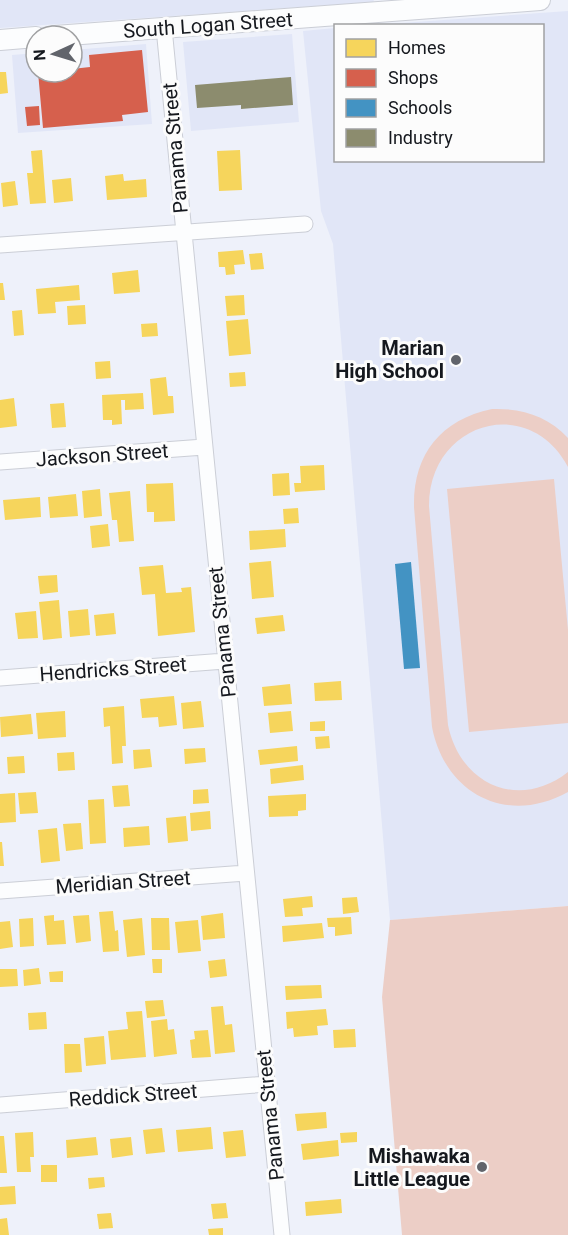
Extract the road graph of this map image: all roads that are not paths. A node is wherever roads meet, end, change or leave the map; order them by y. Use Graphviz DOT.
graph roads {
  1 [pos="540,0"];
  2 [pos="164,28"];
  3 [pos="84,34"];
  4 [pos="24,38"];
  5 [pos="0,40"];
  6 [pos="305,224"];
  7 [pos="183,232"];
  8 [pos="0,245"];
  9 [pos="204,447"];
  10 [pos="0,462"];
  11 [pos="225,661"];
  12 [pos="0,678"];
  13 [pos="246,873"];
  14 [pos="0,891"];
  15 [pos="267,1084"];
  16 [pos="0,1105"];
  17 [pos="282,1235"];
  1 -- 2 [label="street, South Logan Street"];
  2 -- 3 [label="street, South Logan Street"];
  2 -- 7 [label="street, Panama Street"];
  4 -- 5 [label="street"];
  6 -- 7 [label="street"];
  7 -- 8 [label="street"];
  7 -- 9 [label="street, Panama Street"];
  9 -- 10 [label="street, Jackson Street"];
  9 -- 11 [label="street, Panama Street"];
  11 -- 12 [label="street, Hendricks Street"];
  11 -- 13 [label="street, Panama Street"];
  13 -- 14 [label="street, Meridian Street"];
  13 -- 15 [label="street, Panama Street"];
  15 -- 16 [label="street, Reddick Street"];
  15 -- 17 [label="street, Panama Street"];
}
